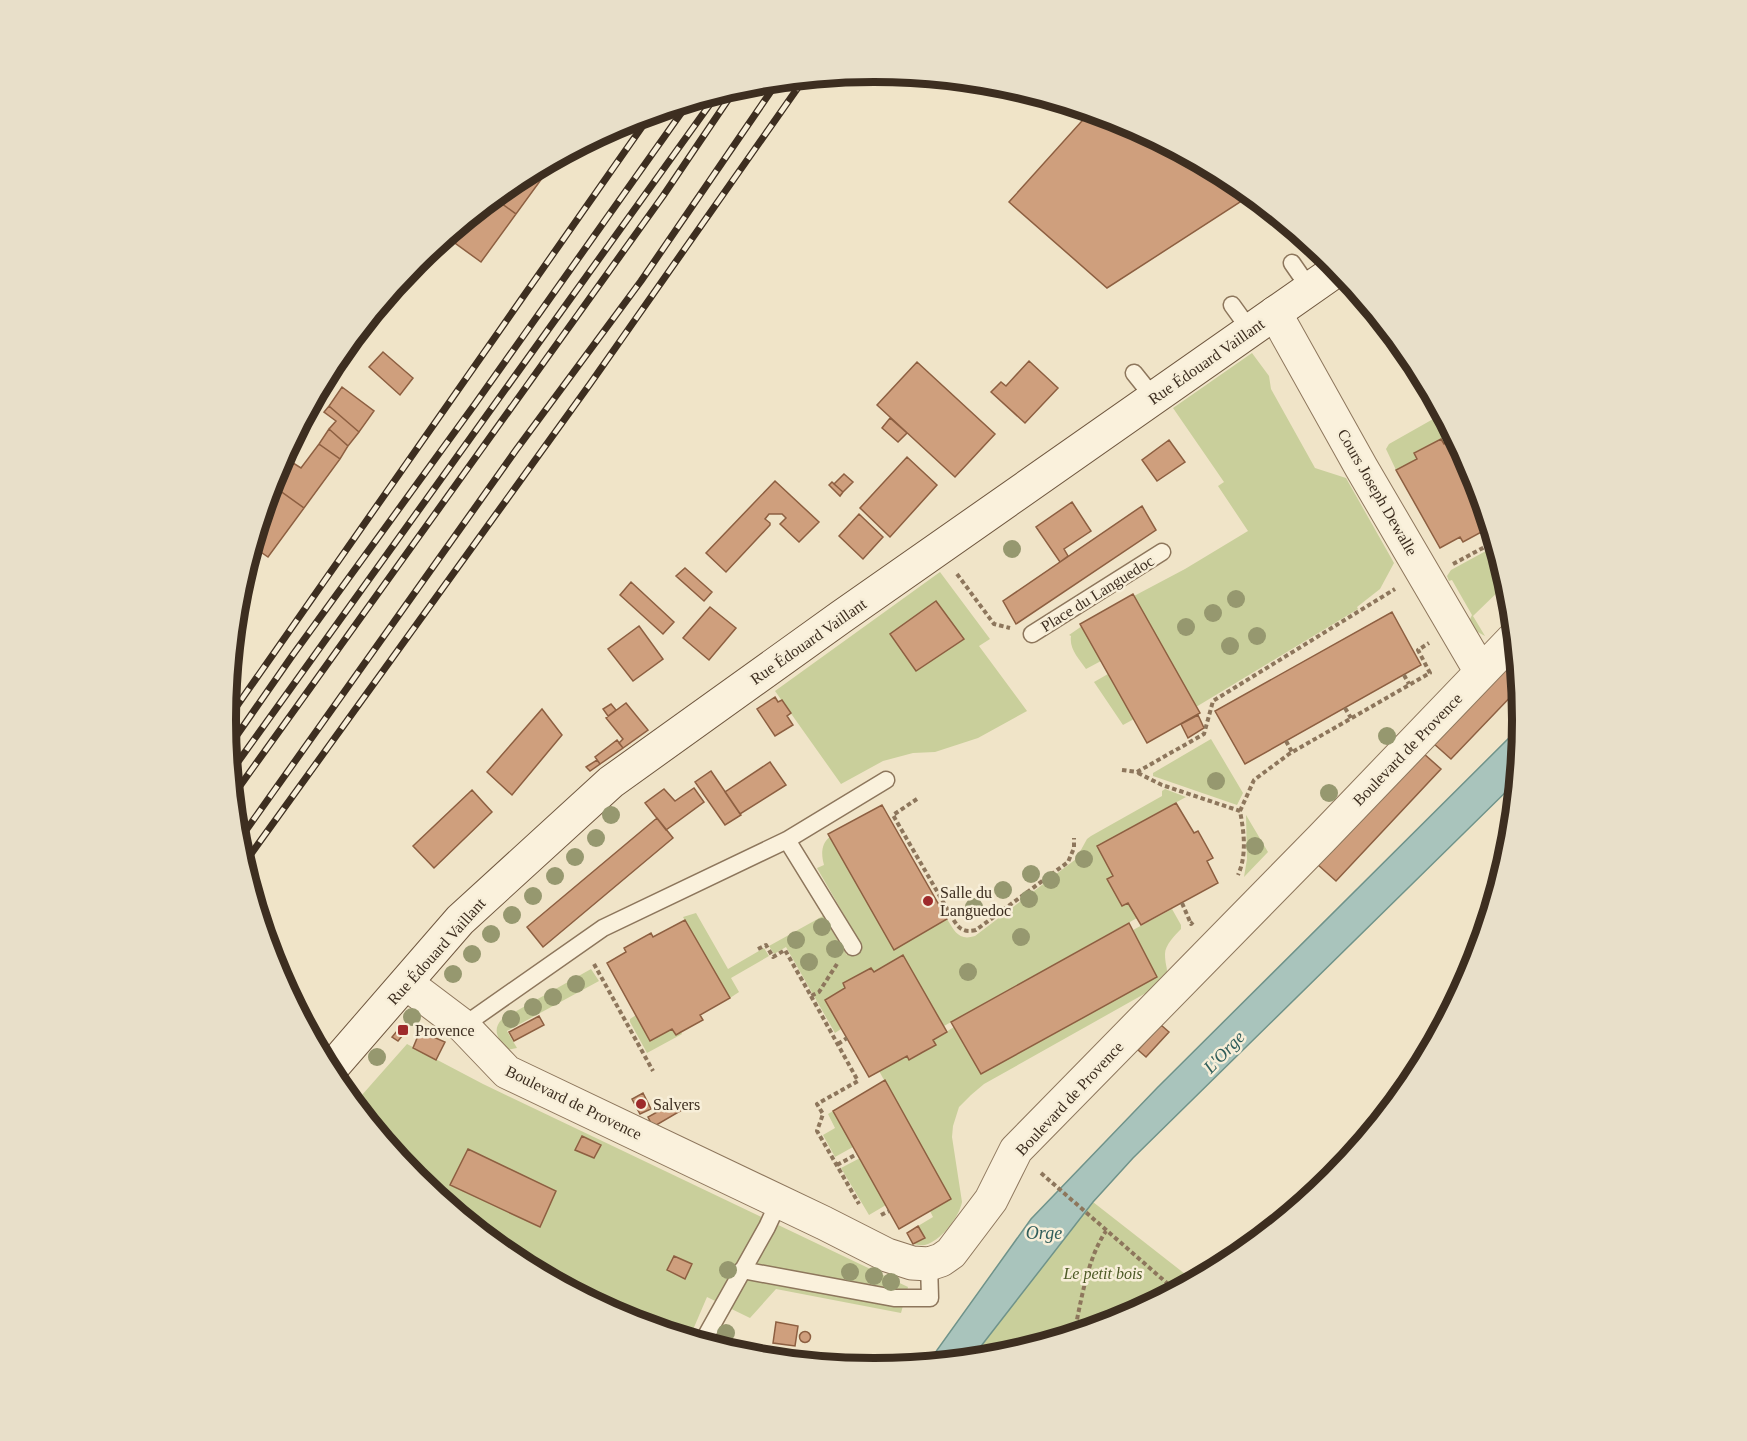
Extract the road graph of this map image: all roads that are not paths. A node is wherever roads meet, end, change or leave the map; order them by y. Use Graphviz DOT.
graph roads {
  1 [pos="1327,271"];
  2 [pos="1252,316"];
  3 [pos="1162,552"];
  4 [pos="1032,634"];
  5 [pos="1507,645"];
  6 [pos="1481,672"];
  7 [pos="886,780"];
  8 [pos="787,840"];
  9 [pos="853,947"];
  10 [pos="406,983"];
  11 [pos="463,1026"];
  12 [pos="336,1063"];
  13 [pos="779,1201"];
  14 [pos="930,1264"];
  15 [pos="742,1270"];
  16 [pos="706,1336"];
  1 -- 2 [label="street, Rue Édouard Vaillant"];
  2 -- 6 [label="street, Cours Joseph Dewalle"];
  2 -- 10 [label="street, Rue Édouard Vaillant"];
  3 -- 4 [label="lane, Place du Languedoc"];
  5 -- 6 [label="street, Boulevard de Provence"];
  6 -- 14 [label="street, Boulevard de Provence"];
  7 -- 8 [label="lane"];
  8 -- 9 [label="lane"];
  8 -- 11 [label="lane"];
  10 -- 11 [label="street, Boulevard de Provence"];
  10 -- 12 [label="street, Rue Édouard Vaillant"];
  11 -- 13 [label="street, Boulevard de Provence"];
  13 -- 14 [label="street, Boulevard de Provence"];
  13 -- 15 [label="lane"];
  14 -- 15 [label="lane"];
  15 -- 16 [label="lane"];
}
